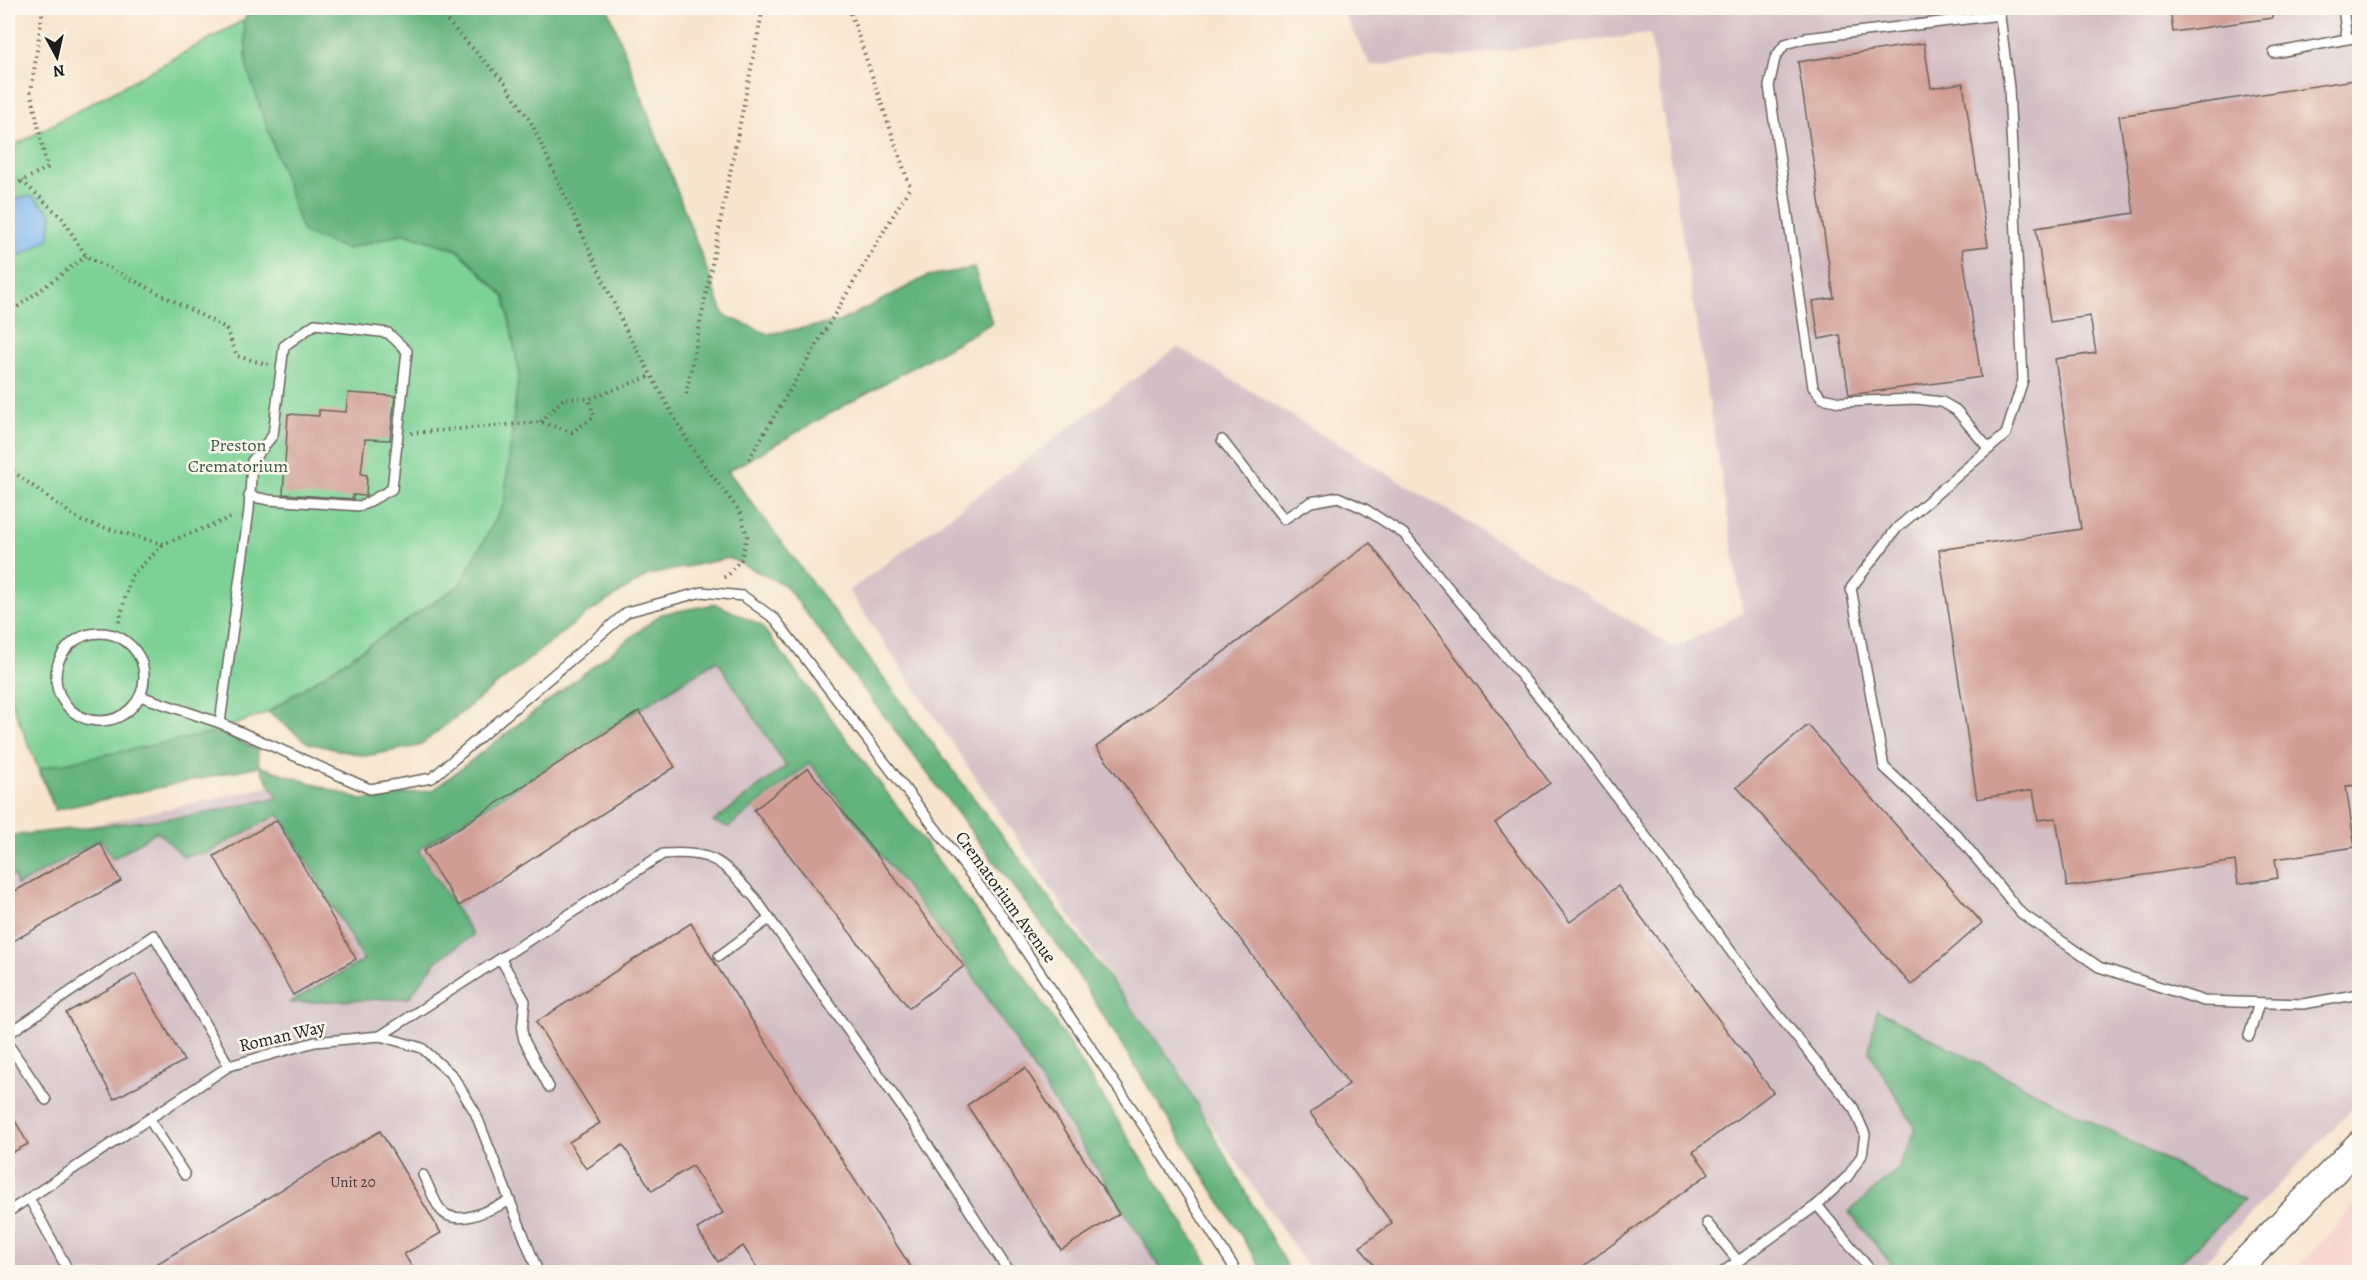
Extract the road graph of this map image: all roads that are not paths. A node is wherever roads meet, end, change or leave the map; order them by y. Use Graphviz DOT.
graph roads {
  1 [pos="2343,8"];
  2 [pos="2000,11"];
  3 [pos="2360,37"];
  4 [pos="2347,39"];
  5 [pos="2274,52"];
  6 [pos="1222,440"];
  7 [pos="1989,449"];
  8 [pos="249,496"];
  9 [pos="140,696"];
  10 [pos="220,723"];
  11 [pos="769,919"];
  12 [pos="719,956"];
  13 [pos="500,958"];
  14 [pos="2360,994"];
  15 [pos="2259,1003"];
  16 [pos="8,1034"];
  17 [pos="380,1036"];
  18 [pos="2249,1036"];
  19 [pos="8,1044"];
  20 [pos="229,1066"];
  21 [pos="549,1087"];
  22 [pos="46,1100"];
  23 [pos="149,1119"];
  24 [pos="2360,1143"];
  25 [pos="185,1175"];
  26 [pos="423,1175"];
  27 [pos="29,1198"];
  28 [pos="510,1201"];
  29 [pos="1816,1205"];
  30 [pos="8,1212"];
  31 [pos="1707,1223"];
  32 [pos="1738,1262"];
  33 [pos="69,1272"];
  34 [pos="538,1272"];
  35 [pos="1009,1272"];
  36 [pos="1237,1272"];
  37 [pos="1723,1272"];
  38 [pos="1872,1272"];
  39 [pos="2235,1272"];
  1 -- 4 [label="lane"];
  2 -- 7 [label="lane"];
  2 -- 7 [label="lane"];
  3 -- 4 [label="lane"];
  4 -- 5 [label="lane"];
  6 -- 29 [label="lane"];
  7 -- 15 [label="lane"];
  8 -- 8 [label="lane"];
  8 -- 10 [label="lane"];
  9 -- 9 [label="lane"];
  9 -- 10 [label="lane"];
  10 -- 36 [label="lane, Crematorium Avenue"];
  11 -- 12 [label="lane"];
  11 -- 13 [label="lane"];
  11 -- 35 [label="lane"];
  13 -- 17 [label="lane"];
  13 -- 21 [label="lane"];
  14 -- 15 [label="lane"];
  15 -- 18 [label="lane"];
  16 -- 20 [label="lane"];
  17 -- 20 [label="lane, Roman Way"];
  17 -- 28 [label="lane, Roman Way"];
  19 -- 22 [label="lane"];
  20 -- 23 [label="lane, Roman Way"];
  23 -- 25 [label="lane"];
  23 -- 27 [label="lane, Roman Way"];
  24 -- 39 [label="main road"];
  26 -- 28 [label="lane"];
  27 -- 30 [label="lane, Roman Way"];
  27 -- 33 [label="lane"];
  28 -- 34 [label="lane, Roman Way"];
  29 -- 32 [label="lane"];
  29 -- 38 [label="lane"];
  31 -- 32 [label="lane"];
  32 -- 37 [label="lane"];
}
